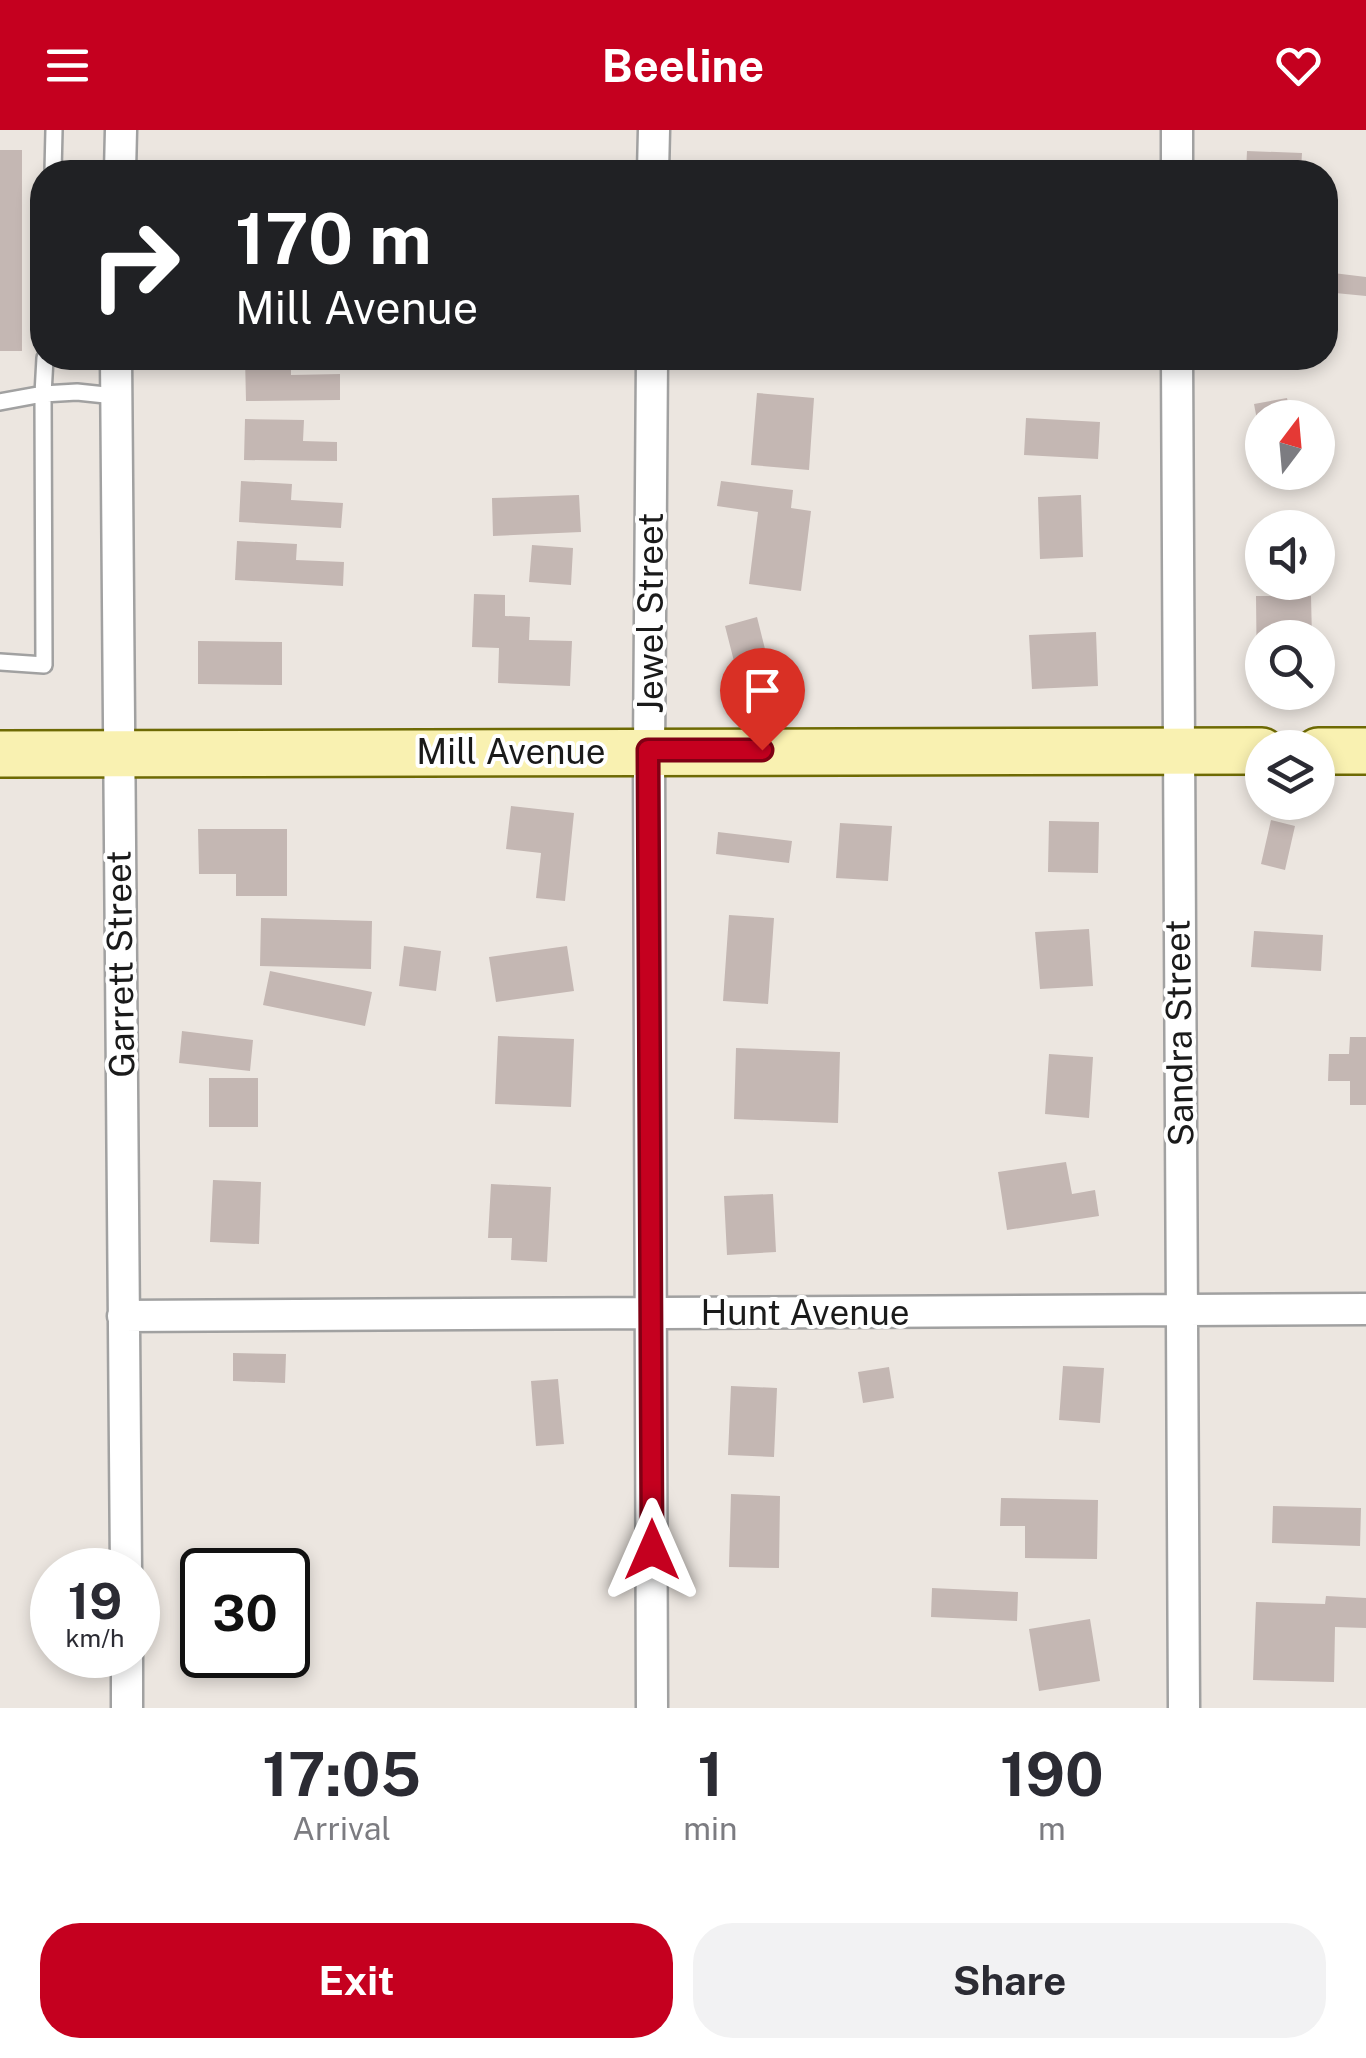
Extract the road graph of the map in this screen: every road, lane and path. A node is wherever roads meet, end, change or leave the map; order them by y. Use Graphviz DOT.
graph roads {
  1 [pos="54,130"];
  2 [pos="121,130"];
  3 [pos="654,130"];
  4 [pos="1176,130"];
  5 [pos="53,160"];
  6 [pos="120,160"];
  7 [pos="653,160"];
  8 [pos="1176,160"];
  9 [pos="45,370"];
  10 [pos="116,370"];
  11 [pos="652,370"];
  12 [pos="1176,370"];
  13 [pos="44,394"];
  14 [pos="115,396"];
  15 [pos="0,402"];
  16 [pos="0,662"];
  17 [pos="648,750"];
  18 [pos="1176,751"];
  19 [pos="1245,751"];
  20 [pos="1335,751"];
  21 [pos="1366,751"];
  22 [pos="0,754"];
  23 [pos="118,754"];
  24 [pos="1366,1309"];
  25 [pos="1182,1311"];
  26 [pos="651,1312"];
  27 [pos="123,1316"];
  28 [pos="126,1548"];
  29 [pos="126,1678"];
  30 [pos="127,1708"];
  31 [pos="652,1708"];
  32 [pos="1184,1708"];
  1 -- 5 [label="lane"];
  2 -- 6 [label="street"];
  3 -- 7 [label="street"];
  4 -- 8 [label="street"];
  9 -- 13 [label="lane"];
  10 -- 14 [label="street, Garrett Street"];
  11 -- 17 [label="street, Jewel Street"];
  12 -- 18 [label="street, Sandra Street"];
  13 -- 14 [label="lane"];
  13 -- 15 [label="lane"];
  13 -- 16 [label="lane"];
  14 -- 23 [label="street, Garrett Street"];
  17 -- 18 [label="street, Mill Avenue"];
  17 -- 23 [label="street, Mill Avenue"];
  17 -- 26 [label="street, Jewel Street"];
  18 -- 19 [label="street, Mill Avenue"];
  18 -- 25 [label="street, Sandra Street"];
  20 -- 21 [label="street"];
  22 -- 23 [label="street, Mill Avenue"];
  23 -- 27 [label="street, Garrett Street"];
  24 -- 25 [label="street, Hunt Avenue"];
  25 -- 26 [label="street, Hunt Avenue"];
  25 -- 32 [label="street, Sandra Street"];
  26 -- 27 [label="street, Hunt Avenue"];
  26 -- 31 [label="street, Jewel Street"];
  27 -- 28 [label="street, Garrett Street"];
  29 -- 30 [label="street"];
}
